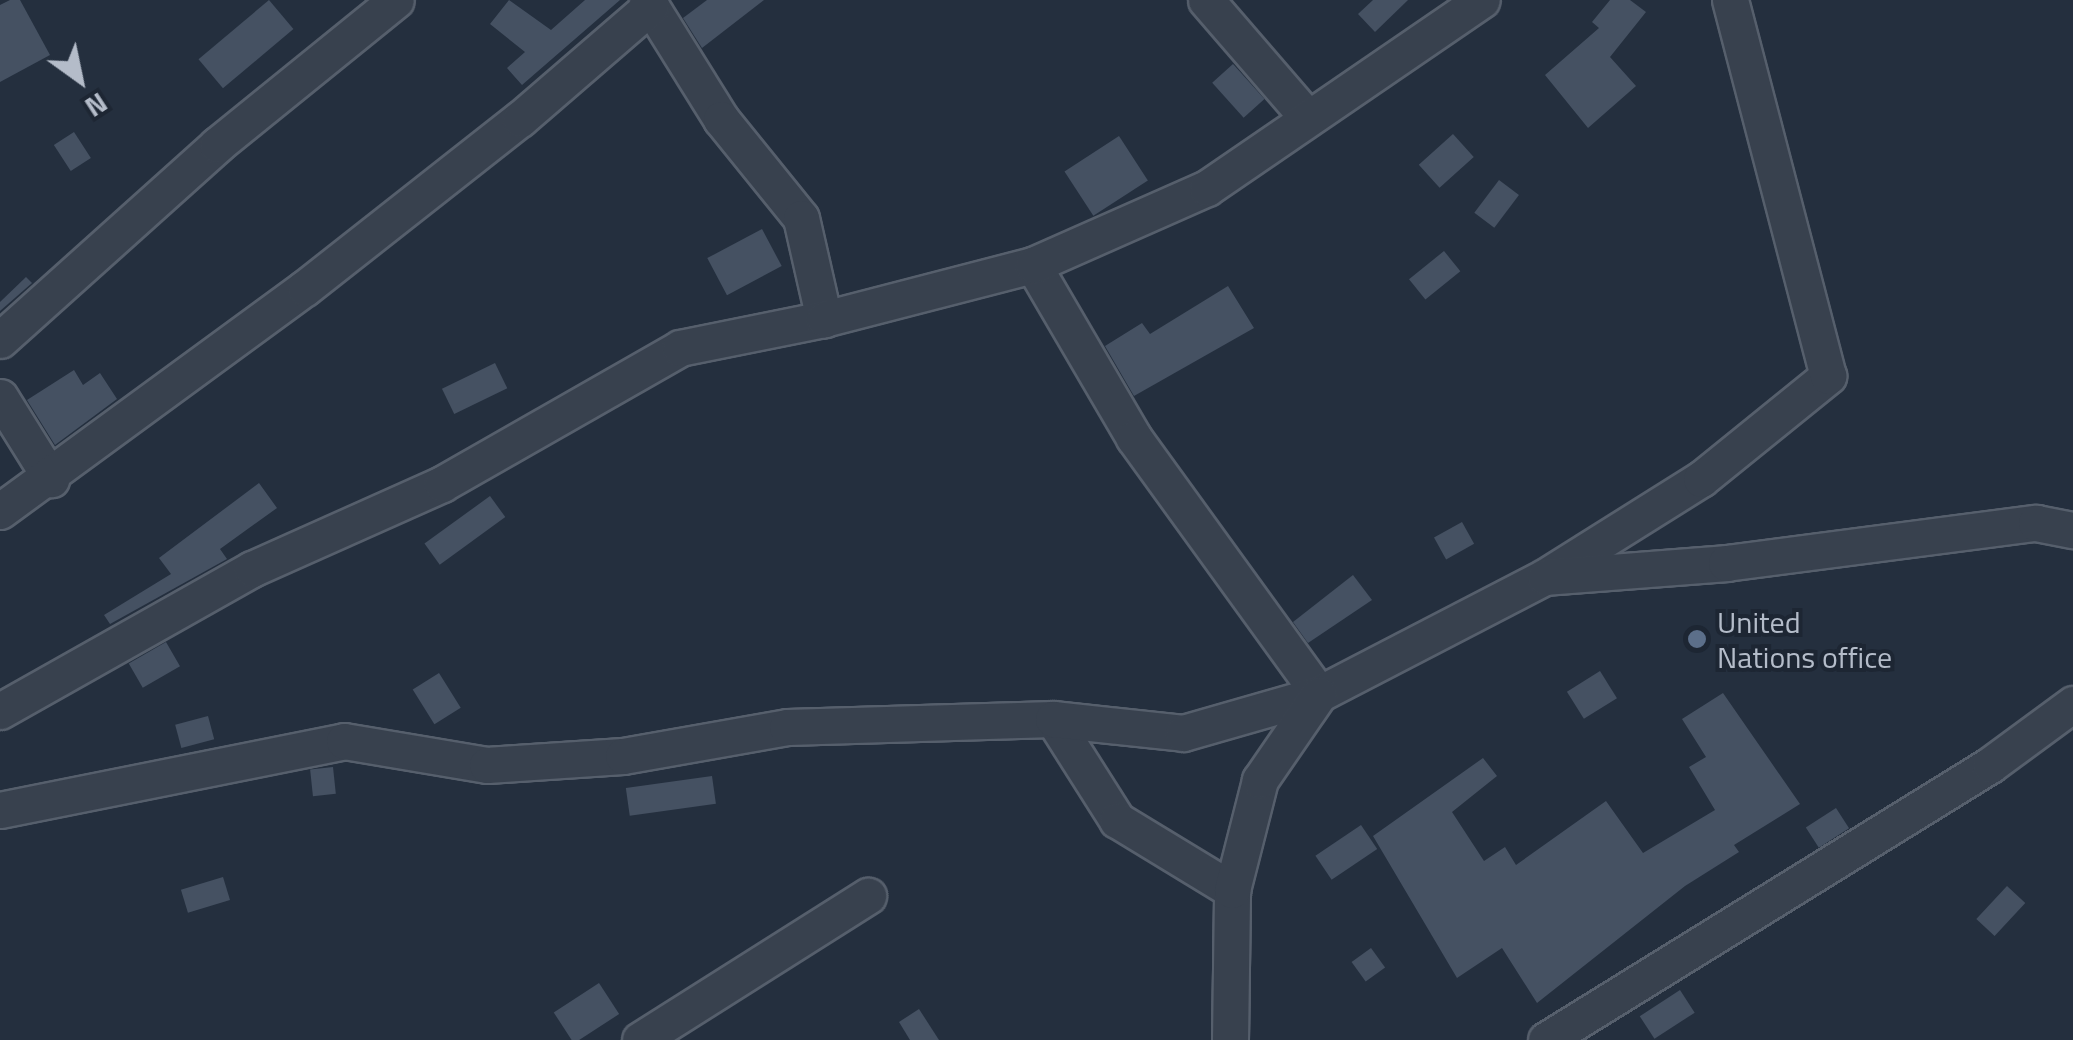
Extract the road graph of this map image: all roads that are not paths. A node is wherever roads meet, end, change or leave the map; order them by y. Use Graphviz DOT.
graph roads {
  1 [pos="396,0"];
  2 [pos="1206,0"];
  3 [pos="1482,0"];
  4 [pos="1730,0"];
  5 [pos="649,3"];
  6 [pos="355,15"];
  7 [pos="1307,117"];
  8 [pos="1033,265"];
  9 [pos="824,319"];
  10 [pos="0,340"];
  11 [pos="0,396"];
  12 [pos="51,479"];
  13 [pos="0,511"];
  14 [pos="2073,530"];
  15 [pos="1544,578"];
  16 [pos="1319,694"];
  17 [pos="0,711"];
  18 [pos="2070,714"];
  19 [pos="1053,719"];
  20 [pos="0,810"];
  21 [pos="1232,890"];
  22 [pos="868,896"];
  23 [pos="640,1040"];
  24 [pos="1230,1040"];
  25 [pos="1546,1040"];
  1 -- 6 [label="street"];
  2 -- 7 [label="street"];
  3 -- 7 [label="street"];
  4 -- 15 [label="street"];
  5 -- 9 [label="street"];
  5 -- 12 [label="street"];
  6 -- 10 [label="street"];
  7 -- 8 [label="street"];
  8 -- 9 [label="street"];
  8 -- 16 [label="street"];
  9 -- 17 [label="street"];
  11 -- 12 [label="street"];
  12 -- 13 [label="street"];
  14 -- 15 [label="street"];
  15 -- 16 [label="street"];
  16 -- 19 [label="street"];
  16 -- 21 [label="street"];
  18 -- 25 [label="street"];
  19 -- 20 [label="street"];
  19 -- 21 [label="street"];
  21 -- 24 [label="street"];
  22 -- 23 [label="street"];
}
